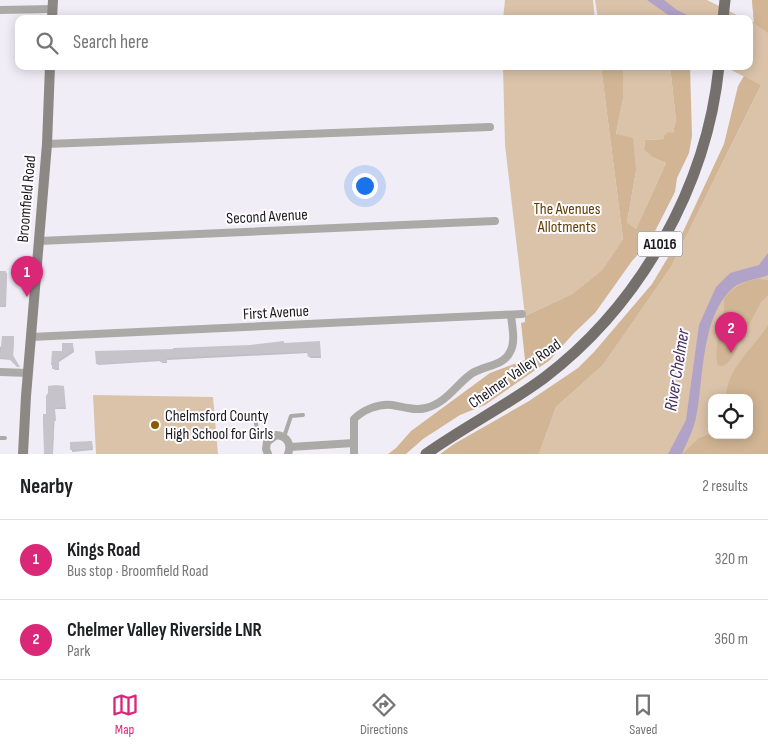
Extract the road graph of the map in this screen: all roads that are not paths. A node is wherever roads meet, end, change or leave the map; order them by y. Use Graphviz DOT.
graph roads {
  1 [pos="725,0"];
  2 [pos="52,9"];
  3 [pos="0,10"];
  4 [pos="723,15"];
  5 [pos="50,70"];
  6 [pos="718,71"];
  7 [pos="490,127"];
  8 [pos="47,144"];
  9 [pos="495,221"];
  10 [pos="39,241"];
  11 [pos="522,314"];
  12 [pos="511,315"];
  13 [pos="31,337"];
  14 [pos="0,372"];
  15 [pos="28,373"];
  16 [pos="254,413"];
  17 [pos="303,415"];
  18 [pos="284,437"];
  19 [pos="0,438"];
  20 [pos="5,438"];
  21 [pos="269,439"];
  22 [pos="354,443"];
  23 [pos="289,450"];
  24 [pos="23,454"];
  25 [pos="268,454"];
  26 [pos="354,454"];
  27 [pos="426,454"];
  1 -- 4 [label="main road"];
  2 -- 3 [label="street"];
  5 -- 8 [label="main road, Broomfield Road"];
  6 -- 27 [label="main road, Chelmer Valley Road / A1016"];
  7 -- 8 [label="street"];
  8 -- 10 [label="main road, Broomfield Road"];
  9 -- 10 [label="street, Second Avenue"];
  10 -- 13 [label="main road, Broomfield Road"];
  11 -- 12 [label="street, First Avenue"];
  12 -- 13 [label="street, First Avenue"];
  12 -- 22 [label="street"];
  13 -- 15 [label="main road, Broomfield Road"];
  14 -- 15 [label="street"];
  15 -- 24 [label="main road, Broomfield Road"];
  16 -- 21 [label="lane"];
  17 -- 18 [label="lane"];
  18 -- 21 [label="street"];
  18 -- 23 [label="street"];
  19 -- 20 [label="lane"];
  21 -- 25 [label="street"];
  22 -- 23 [label="street"];
  22 -- 26 [label="street"];
}
